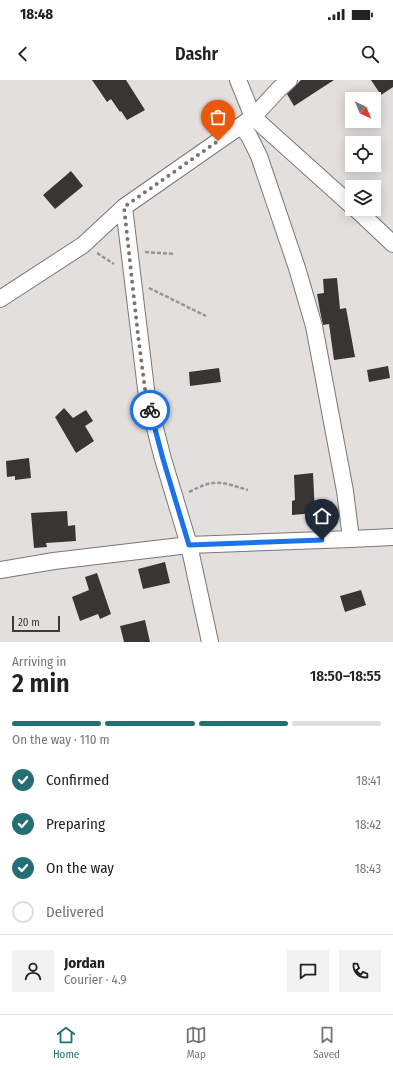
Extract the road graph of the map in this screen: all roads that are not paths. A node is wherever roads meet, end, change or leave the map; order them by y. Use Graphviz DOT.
graph roads {
  1 [pos="238,80"];
  2 [pos="289,80"];
  3 [pos="247,121"];
  4 [pos="345,200"];
  5 [pos="124,207"];
  6 [pos="363,216"];
  7 [pos="393,244"];
  8 [pos="0,299"];
  9 [pos="393,537"];
  10 [pos="351,539"];
  11 [pos="189,545"];
  12 [pos="0,570"];
  13 [pos="210,642"];
  1 -- 3 [label="street"];
  2 -- 3 [label="street"];
  3 -- 4 [label="street"];
  3 -- 5 [label="street"];
  3 -- 10 [label="street"];
  5 -- 8 [label="street"];
  5 -- 11 [label="street"];
  6 -- 7 [label="street"];
  9 -- 10 [label="street"];
  10 -- 11 [label="street"];
  11 -- 12 [label="street"];
  11 -- 13 [label="street"];
}
